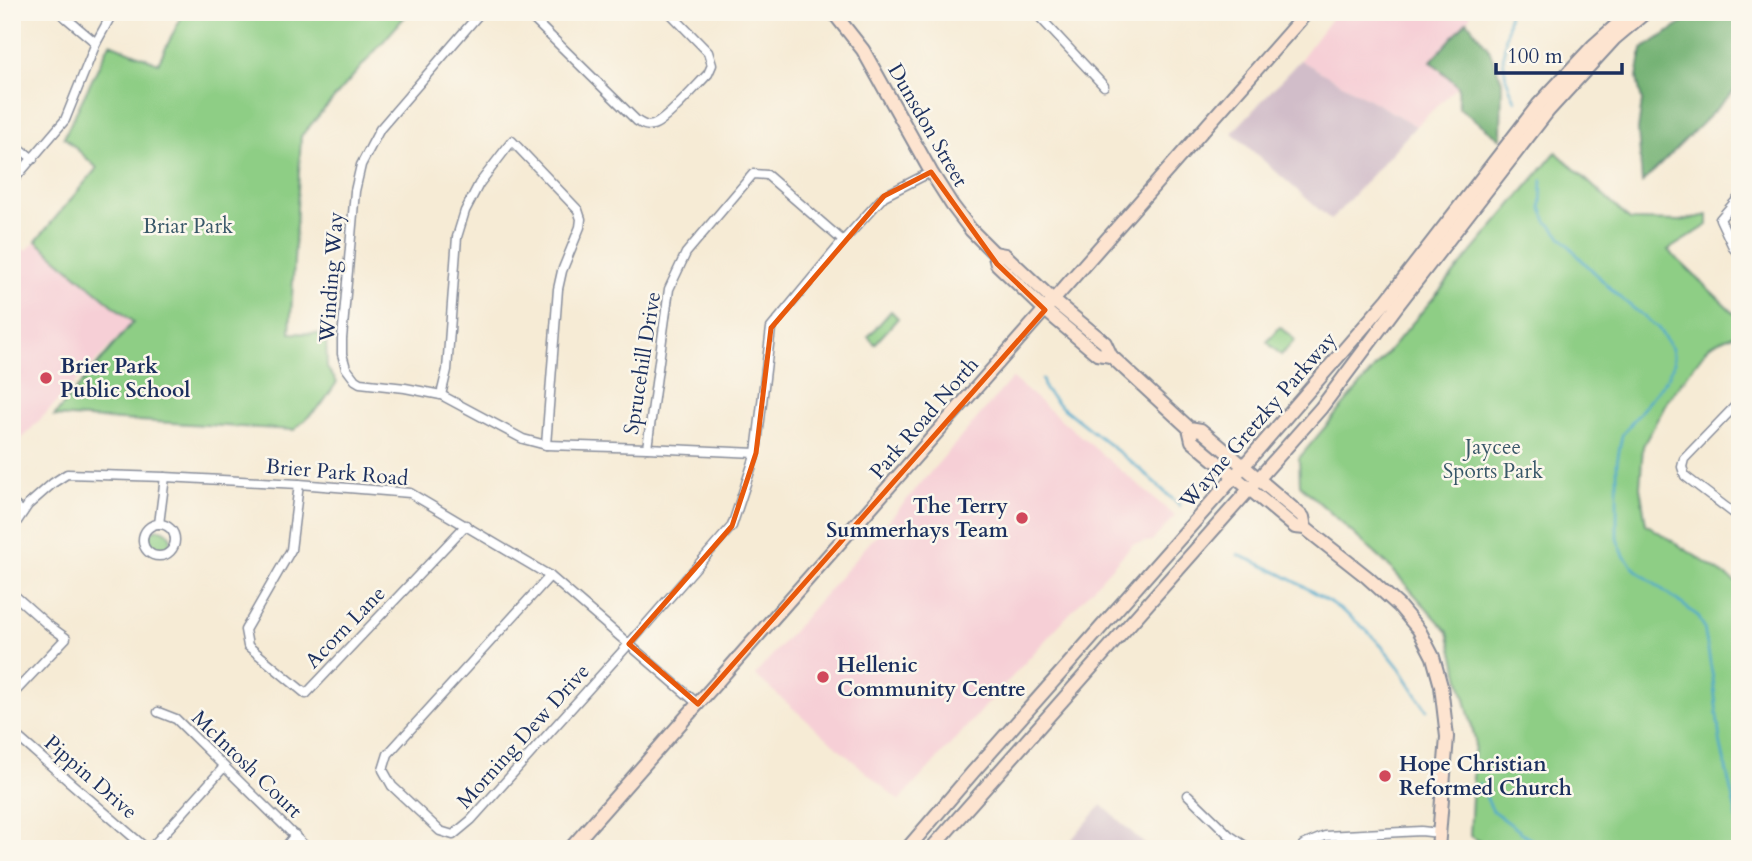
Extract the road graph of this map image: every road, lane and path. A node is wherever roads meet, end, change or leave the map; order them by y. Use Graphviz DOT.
graph roads {
  1 [pos="59,12"];
  2 [pos="113,12"];
  3 [pos="481,12"];
  4 [pos="526,12"];
  5 [pos="669,12"];
  6 [pos="833,12"];
  7 [pos="1035,12"];
  8 [pos="1307,12"];
  9 [pos="1631,12"];
  10 [pos="1646,12"];
  11 [pos="96,43"];
  12 [pos="1104,86"];
  13 [pos="12,142"];
  14 [pos="33,159"];
  15 [pos="931,172"];
  16 [pos="12,182"];
  17 [pos="1740,196"];
  18 [pos="843,241"];
  19 [pos="1740,253"];
  20 [pos="1049,305"];
  21 [pos="441,395"];
  22 [pos="1740,401"];
  23 [pos="1189,428"];
  24 [pos="546,445"];
  25 [pos="647,448"];
  26 [pos="756,453"];
  27 [pos="1243,466"];
  28 [pos="165,477"];
  29 [pos="1234,477"];
  30 [pos="1258,478"];
  31 [pos="299,484"];
  32 [pos="1248,489"];
  33 [pos="12,503"];
  34 [pos="23,512"];
  35 [pos="1740,518"];
  36 [pos="159,524"];
  37 [pos="466,525"];
  38 [pos="1305,528"];
  39 [pos="12,529"];
  40 [pos="550,576"];
  41 [pos="12,593"];
  42 [pos="629,644"];
  43 [pos="12,695"];
  44 [pos="698,704"];
  45 [pos="158,712"];
  46 [pos="12,732"];
  47 [pos="224,766"];
  48 [pos="1188,795"];
  49 [pos="1439,833"];
  50 [pos="295,835"];
  51 [pos="148,849"];
  52 [pos="284,849"];
  53 [pos="308,849"];
  54 [pos="570,849"];
  55 [pos="906,849"];
  56 [pos="930,849"];
  57 [pos="1250,849"];
  58 [pos="1301,849"];
  59 [pos="1438,849"];
  1 -- 11 [label="street"];
  2 -- 11 [label="street"];
  3 -- 21 [label="street, Winding Way"];
  4 -- 5 [label="street"];
  6 -- 15 [label="main road, Dunsdon Street"];
  7 -- 12 [label="street"];
  8 -- 20 [label="main road, Park Road North"];
  9 -- 27 [label="main road, Wayne Gretzky Parkway"];
  10 -- 30 [label="main road, Wayne Gretzky Parkway"];
  11 -- 14 [label="street"];
  13 -- 14 [label="street"];
  14 -- 16 [label="street"];
  15 -- 18 [label="street"];
  15 -- 20 [label="main road, Dunsdon Street"];
  17 -- 19 [label="street"];
  18 -- 25 [label="street, Sprucehill Drive"];
  18 -- 26 [label="street"];
  20 -- 23 [label="main road, Dunsdon Street"];
  20 -- 44 [label="main road, Park Road North"];
  21 -- 24 [label="street, Winding Way"];
  21 -- 24 [label="street"];
  22 -- 35 [label="street"];
  23 -- 27 [label="main road, Dunsdon Street"];
  23 -- 29 [label="main road, Dunsdon Street"];
  24 -- 25 [label="street, Winding Way"];
  25 -- 26 [label="street, Winding Way"];
  26 -- 42 [label="street"];
  27 -- 29 [label="main road, Wayne Gretzky Parkway"];
  27 -- 30 [label="main road, Dunsdon Street"];
  28 -- 31 [label="street, Brier Park Road"];
  28 -- 34 [label="street, Brier Park Road"];
  28 -- 36 [label="street"];
  29 -- 32 [label="main road, Dunsdon Street"];
  29 -- 55 [label="main road, Wayne Gretzky Parkway"];
  30 -- 32 [label="main road, Wayne Gretzky Parkway"];
  30 -- 38 [label="main road, Dunsdon Street"];
  31 -- 37 [label="street, Brier Park Road"];
  31 -- 37 [label="street, Acorn Lane"];
  32 -- 38 [label="main road, Dunsdon Street"];
  32 -- 56 [label="main road, Wayne Gretzky Parkway"];
  33 -- 34 [label="street"];
  34 -- 39 [label="street, Brier Park Road"];
  36 -- 36 [label="street"];
  37 -- 40 [label="street, Brier Park Road"];
  38 -- 49 [label="main road, Dunsdon Street"];
  40 -- 42 [label="street, Brier Park Road"];
  40 -- 42 [label="street, Morning Dew Drive"];
  41 -- 43 [label="street"];
  42 -- 44 [label="street, Brier Park Road"];
  44 -- 54 [label="main road, Park Road North"];
  45 -- 47 [label="street, McIntosh Court"];
  46 -- 51 [label="street, Pippin Drive"];
  47 -- 50 [label="street, McIntosh Court"];
  47 -- 51 [label="street"];
  48 -- 57 [label="street"];
  49 -- 58 [label="street"];
  49 -- 59 [label="main road, Dunsdon Street"];
  50 -- 52 [label="street"];
  50 -- 53 [label="street, McIntosh Court"];
}
